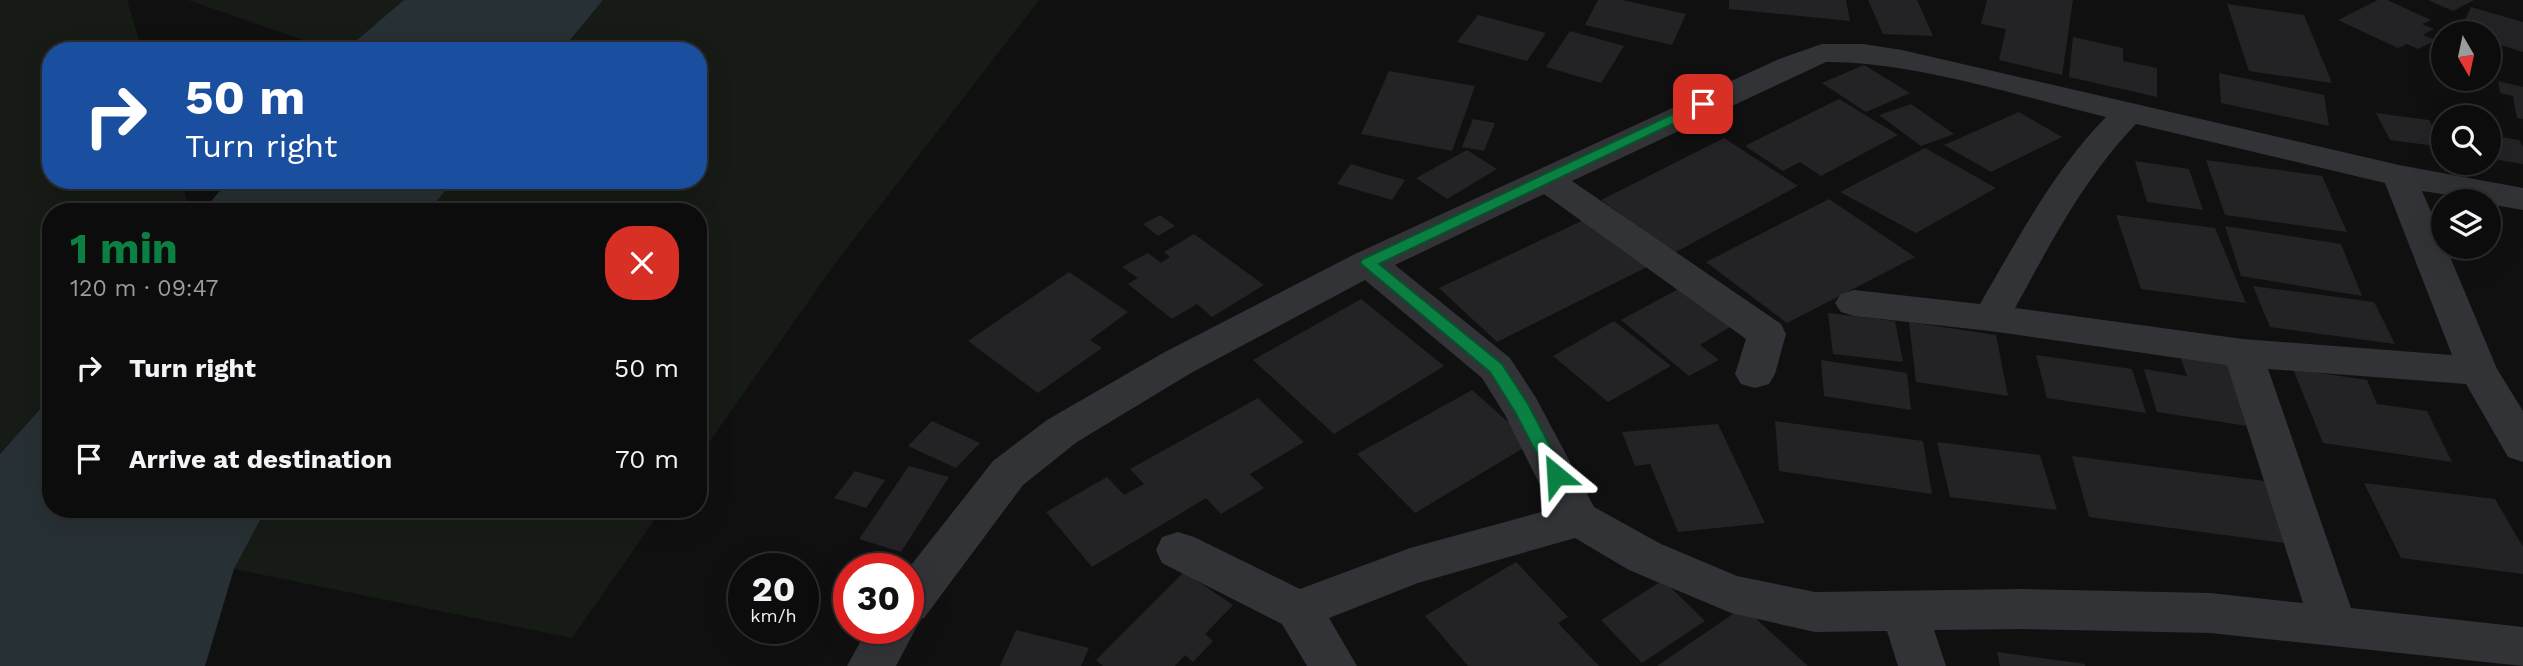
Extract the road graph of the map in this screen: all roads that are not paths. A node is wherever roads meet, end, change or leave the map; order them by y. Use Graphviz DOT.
graph roads {
  1 [pos="2128,113"];
  2 [pos="2399,176"];
  3 [pos="1546,179"];
  4 [pos="2523,199"];
  5 [pos="1368,263"];
  6 [pos="1853,303"];
  7 [pos="1990,318"];
  8 [pos="2242,353"];
  9 [pos="1755,374"];
  10 [pos="2498,390"];
  11 [pos="2523,446"];
  12 [pos="1579,519"];
  13 [pos="1178,551"];
  14 [pos="924,583"];
  15 [pos="1298,610"];
  16 [pos="1905,612"];
  17 [pos="2333,625"];
  18 [pos="884,644"];
  19 [pos="2523,647"];
  20 [pos="871,666"];
  21 [pos="1333,666"];
  22 [pos="1922,666"];
  1 -- 2 [label="street"];
  1 -- 3 [label="street"];
  1 -- 7 [label="street"];
  2 -- 4 [label="street"];
  2 -- 10 [label="street"];
  3 -- 5 [label="street"];
  3 -- 9 [label="street"];
  5 -- 12 [label="street"];
  5 -- 14 [label="street"];
  6 -- 7 [label="street"];
  7 -- 8 [label="street"];
  8 -- 10 [label="street"];
  8 -- 17 [label="street"];
  10 -- 11 [label="street"];
  12 -- 15 [label="street"];
  12 -- 16 [label="street"];
  13 -- 15 [label="street"];
  15 -- 21 [label="street"];
  16 -- 17 [label="street"];
  16 -- 22 [label="street"];
  17 -- 19 [label="street"];
  18 -- 20 [label="street"];
}
